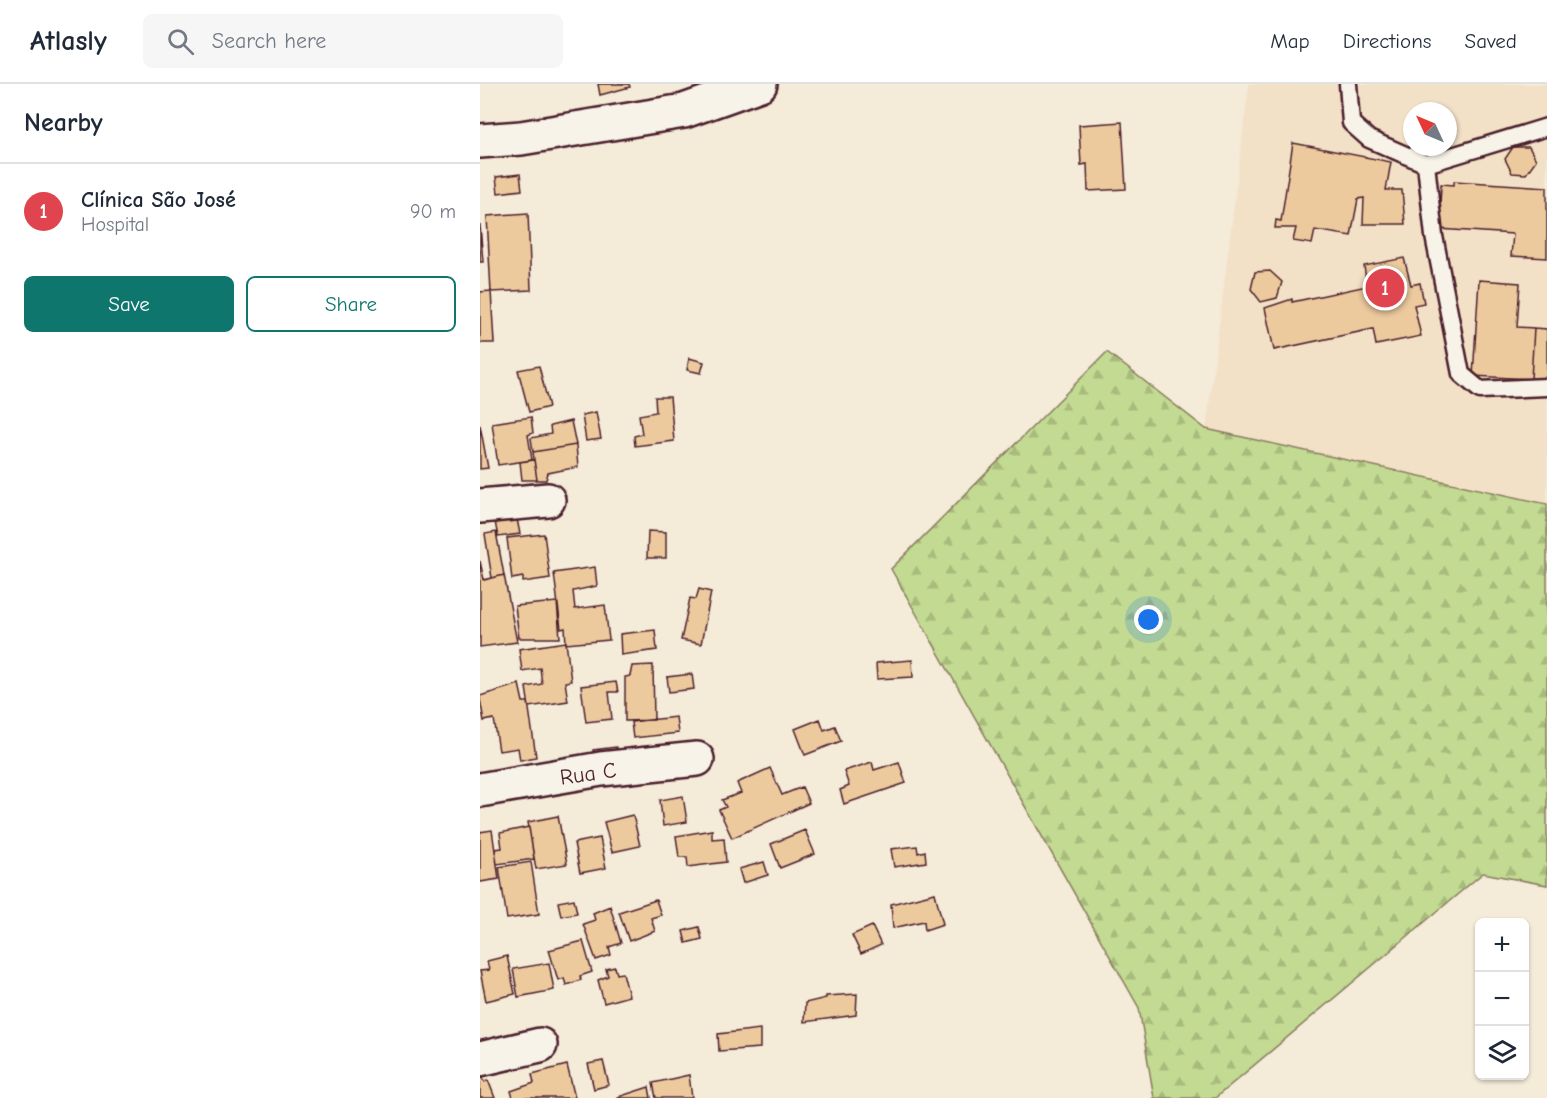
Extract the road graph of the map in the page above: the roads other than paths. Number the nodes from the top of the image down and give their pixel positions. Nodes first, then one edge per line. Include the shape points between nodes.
1 (760, 84) edge
2 (1348, 84) edge
3 (1547, 127) edge
4 (480, 141) edge
5 (1426, 164) junction
6 (1547, 387) edge
7 (548, 500) dead end
8 (480, 506) edge
9 (697, 759) dead end
10 (480, 790) edge
11 (540, 1045) dead end
12 (480, 1059) edge

1 - 4 street via 684,111
2 - 5 lane via 1351,123 1369,139
3 - 5 lane
5 - 6 lane via 1434,236 1461,374 1480,390
7 - 8 street
9 - 10 street, Rua C
11 - 12 street

